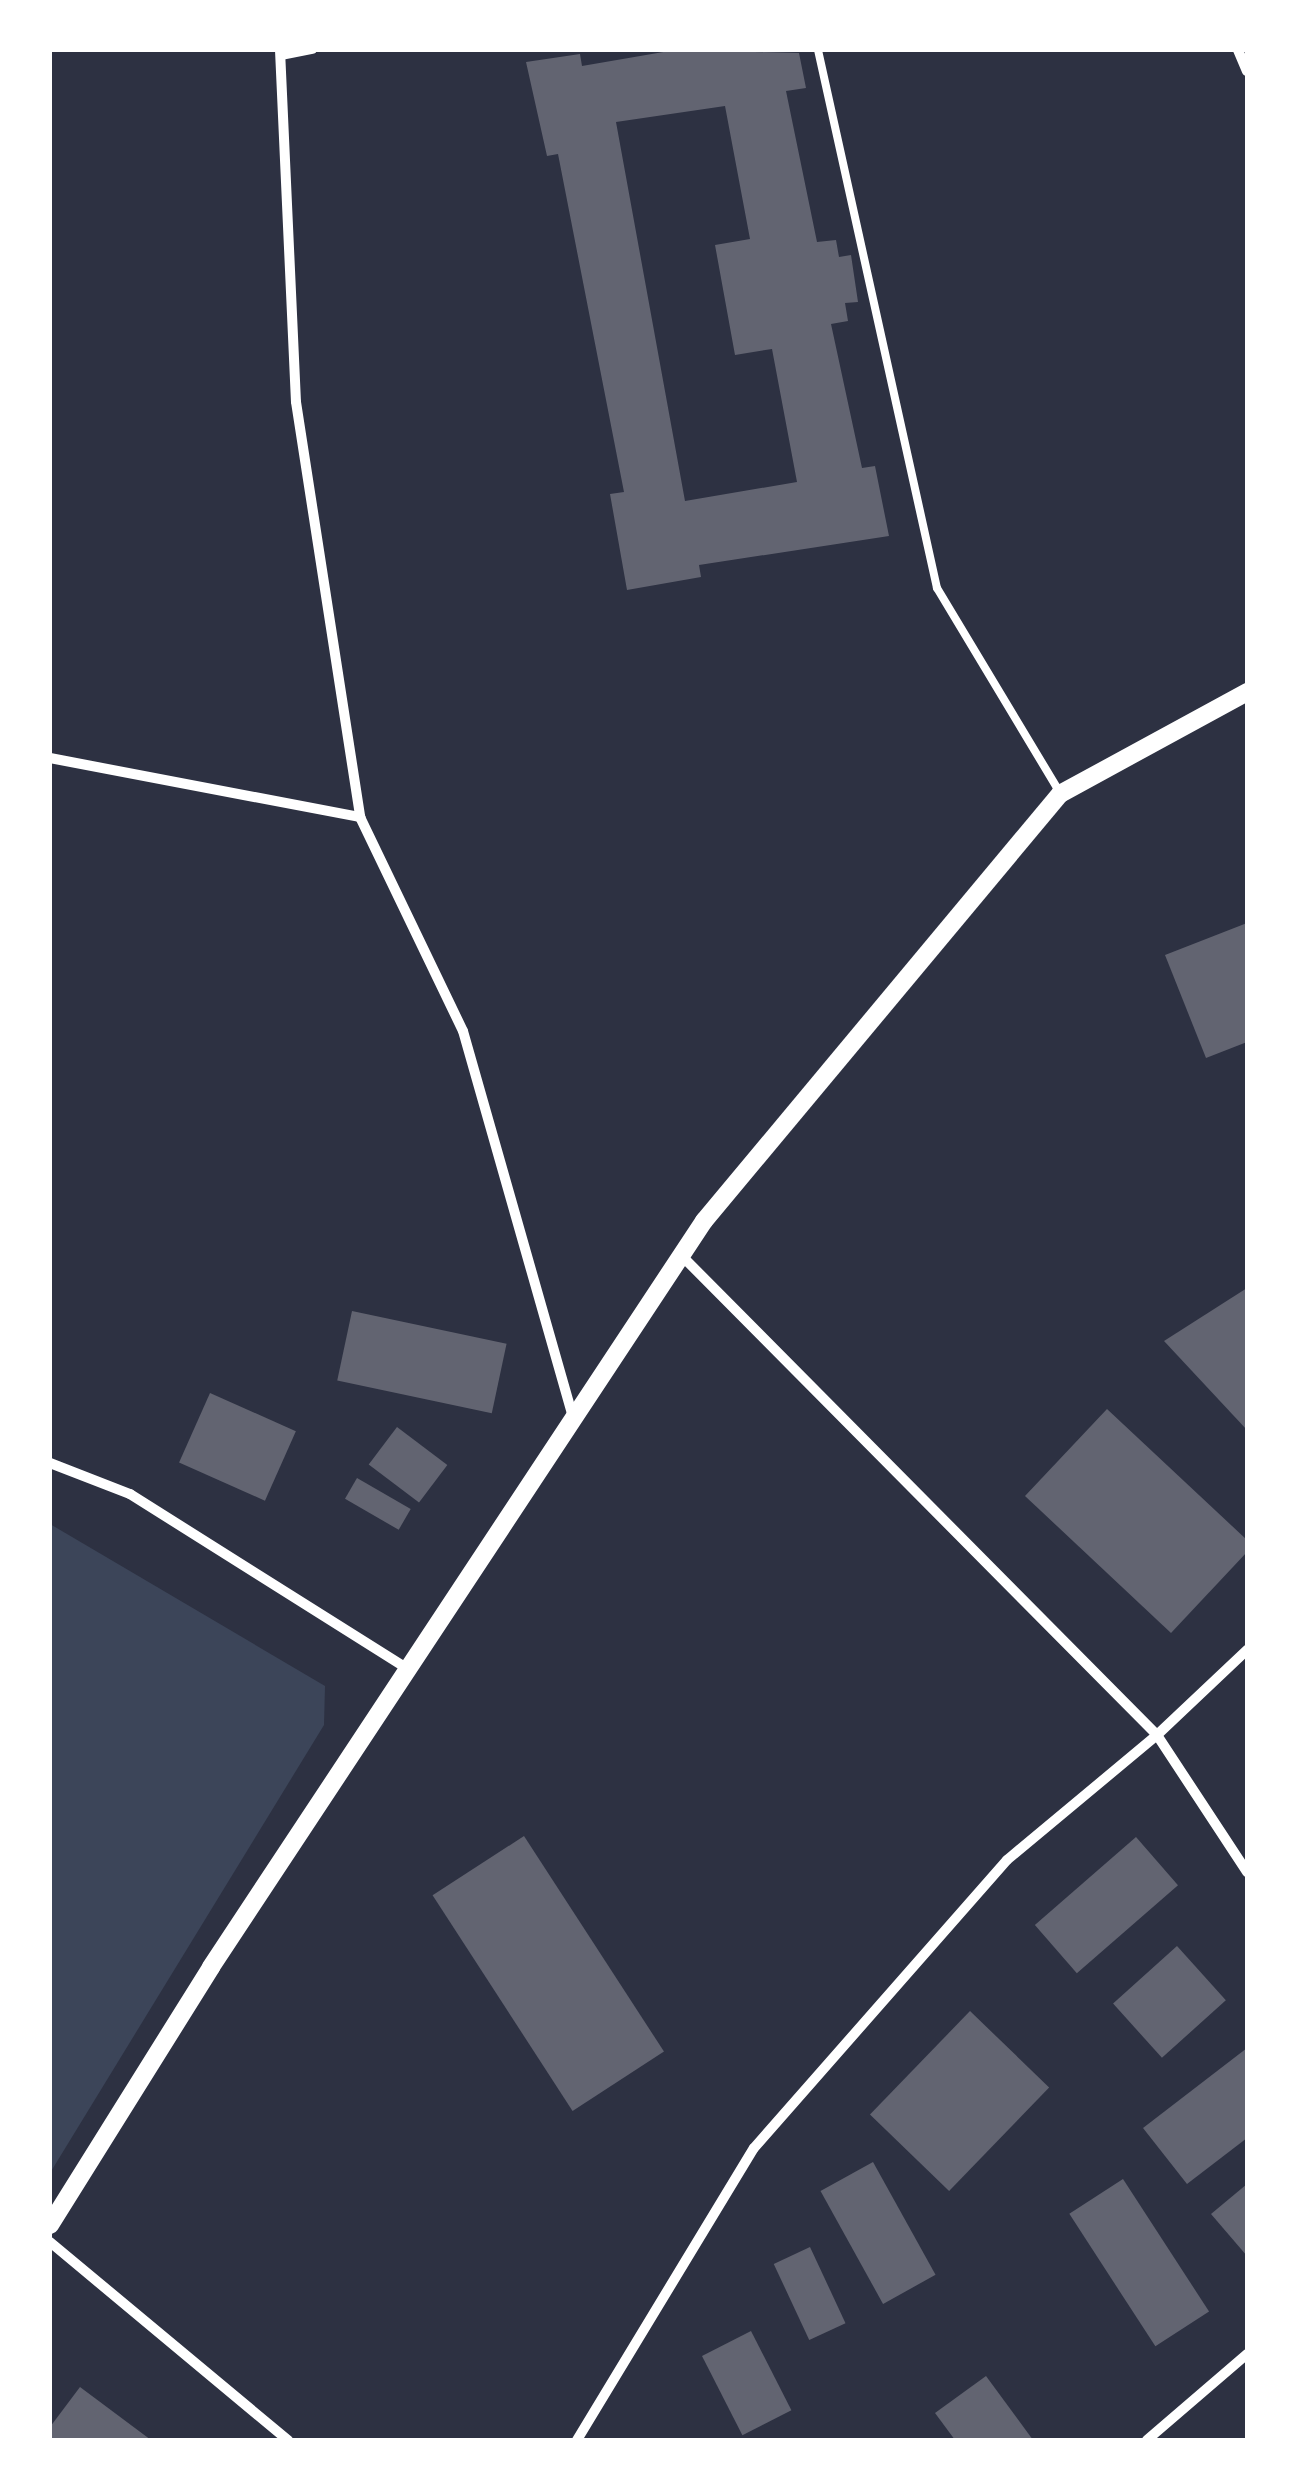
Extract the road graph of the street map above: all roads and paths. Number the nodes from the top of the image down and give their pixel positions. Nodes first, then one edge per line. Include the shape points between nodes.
1 (312, 50) edge
2 (818, 50) edge
3 (1238, 50) edge
4 (281, 53) edge
5 (1247, 70) edge
6 (1247, 692) edge
7 (50, 758) edge
8 (1060, 794) junction
9 (360, 817) junction
10 (681, 1255) junction
11 (573, 1418) junction
12 (50, 1463) edge
13 (1247, 1650) edge
14 (408, 1668) junction
15 (1157, 1735) junction
16 (1247, 1872) edge
17 (50, 2225) edge
18 (50, 2242) edge
19 (1247, 2354) edge
20 (288, 2440) edge
21 (577, 2440) edge
22 (1147, 2440) edge

1 - 4 lane
2 - 8 lane via 937,588
3 - 5 street
4 - 9 street via 296,402
6 - 8 street
7 - 9 street
8 - 10 street
9 - 11 street via 463,1032
10 - 11 street
10 - 15 street
11 - 14 street
12 - 14 street via 130,1494
13 - 15 street
14 - 17 street
15 - 16 street
15 - 21 street via 1008,1860 754,2148
18 - 20 street
19 - 22 street

